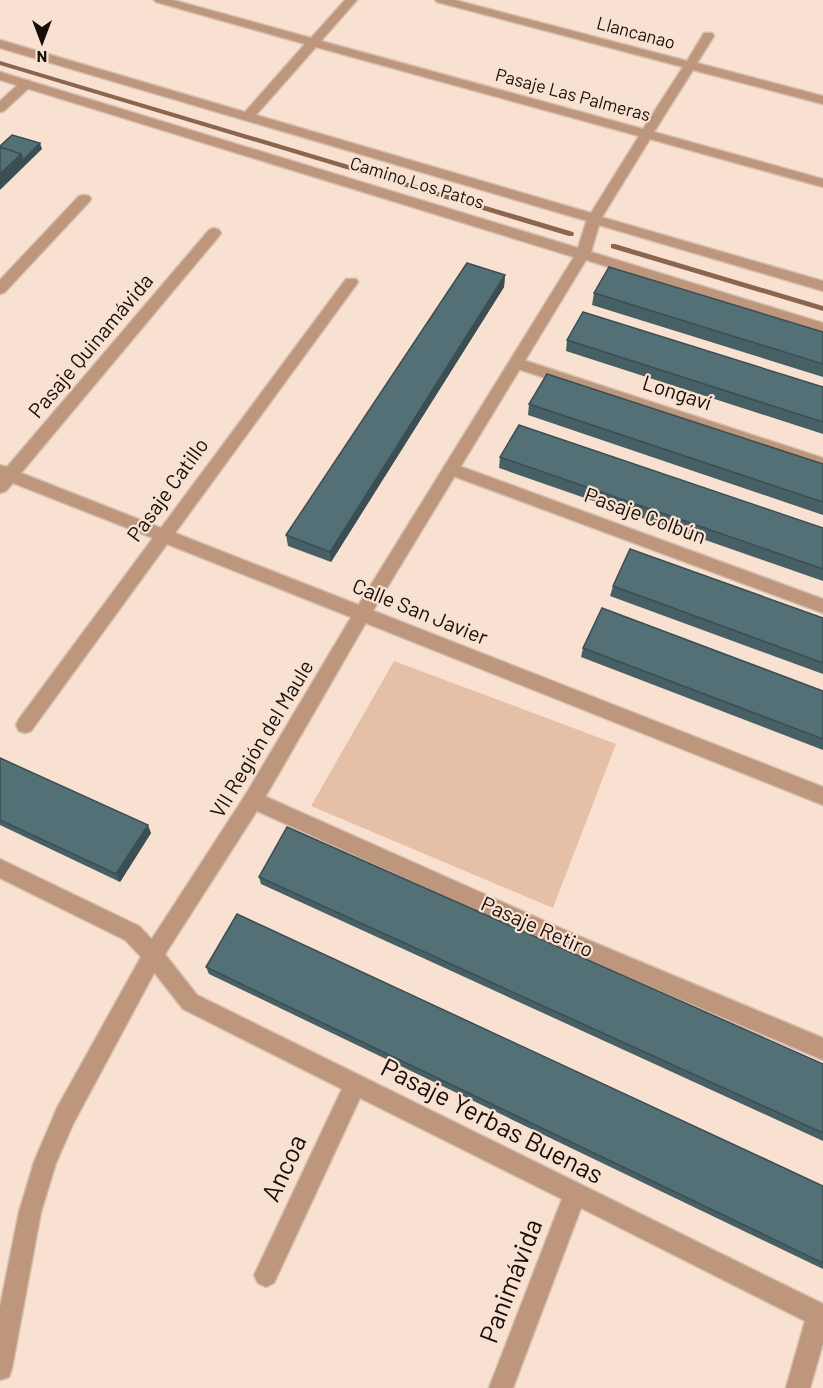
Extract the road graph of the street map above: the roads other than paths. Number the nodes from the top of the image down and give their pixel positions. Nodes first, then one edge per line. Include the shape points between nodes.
1 (160, 0) edge
2 (351, 0) edge
3 (441, 0) edge
4 (708, 36) dead end
5 (313, 42) junction
6 (0, 44) edge
7 (688, 65) junction
8 (0, 76) edge
9 (26, 84) junction
10 (823, 100) edge
11 (0, 108) edge
12 (248, 116) junction
13 (647, 134) junction
14 (823, 183) edge
15 (84, 199) dead end
16 (594, 219) junction
17 (214, 233) dead end
18 (583, 254) junction
19 (351, 282) dead end
20 (823, 286) edge
21 (0, 289) edge
22 (823, 328) edge
23 (517, 363) junction
24 (823, 464) edge
25 (451, 469) junction
26 (3, 477) edge
27 (162, 535) junction
28 (823, 606) edge
29 (362, 614) junction
30 (25, 725) dead end
31 (823, 796) edge
32 (253, 800) junction
33 (0, 868) edge
34 (153, 955) junction
35 (823, 1049) edge
36 (355, 1084) junction
37 (574, 1194) junction
38 (266, 1275) dead end
39 (821, 1316) edge
40 (0, 1368) edge
41 (501, 1388) edge
42 (798, 1388) edge

1 - 5 street, Pasaje Las Palmeras
2 - 5 street
3 - 7 street, Llancanao
4 - 7 street, VII Región del Maule
5 - 12 street
5 - 13 street, Pasaje Las Palmeras
6 - 12 street, Camino Los Patos
7 - 10 street, Llancanao
7 - 13 street, VII Región del Maule
8 - 9 street, Camino Los Patos
9 - 11 street
9 - 18 street, Camino Los Patos
12 - 16 street, Camino Los Patos
13 - 14 street, Pasaje Las Palmeras
13 - 16 street, VII Región del Maule
15 - 21 street
16 - 18 street, VII Región del Maule
16 - 20 street, Camino Los Patos
17 - 26 street, Pasaje Quinamávida
18 - 22 street, Camino Los Patos
18 - 23 street, VII Región del Maule
19 - 27 street, Pasaje Catillo
23 - 24 street, Longaví
23 - 25 street, VII Región del Maule
25 - 28 street, Pasaje Colbún
25 - 29 street, VII Región del Maule
26 - 27 street, Calle San Javier
27 - 29 street, Calle San Javier
27 - 30 street, Pasaje Catillo
29 - 31 street, Calle San Javier
29 - 32 street, VII Región del Maule
32 - 34 street, VII Región del Maule
32 - 35 street, Pasaje Retiro via 569,942
33 - 34 street, Pasaje Yerbas Buenas via 132,933
34 - 36 street, Pasaje Yerbas Buenas via 190,1002
34 - 40 street, VII Región del Maule via 65,1116 45,1162 30,1212
36 - 37 street, Pasaje Yerbas Buenas
36 - 38 street, Ancoa
37 - 39 street, Pasaje Yerbas Buenas
37 - 41 street, Panimávida
39 - 42 street

